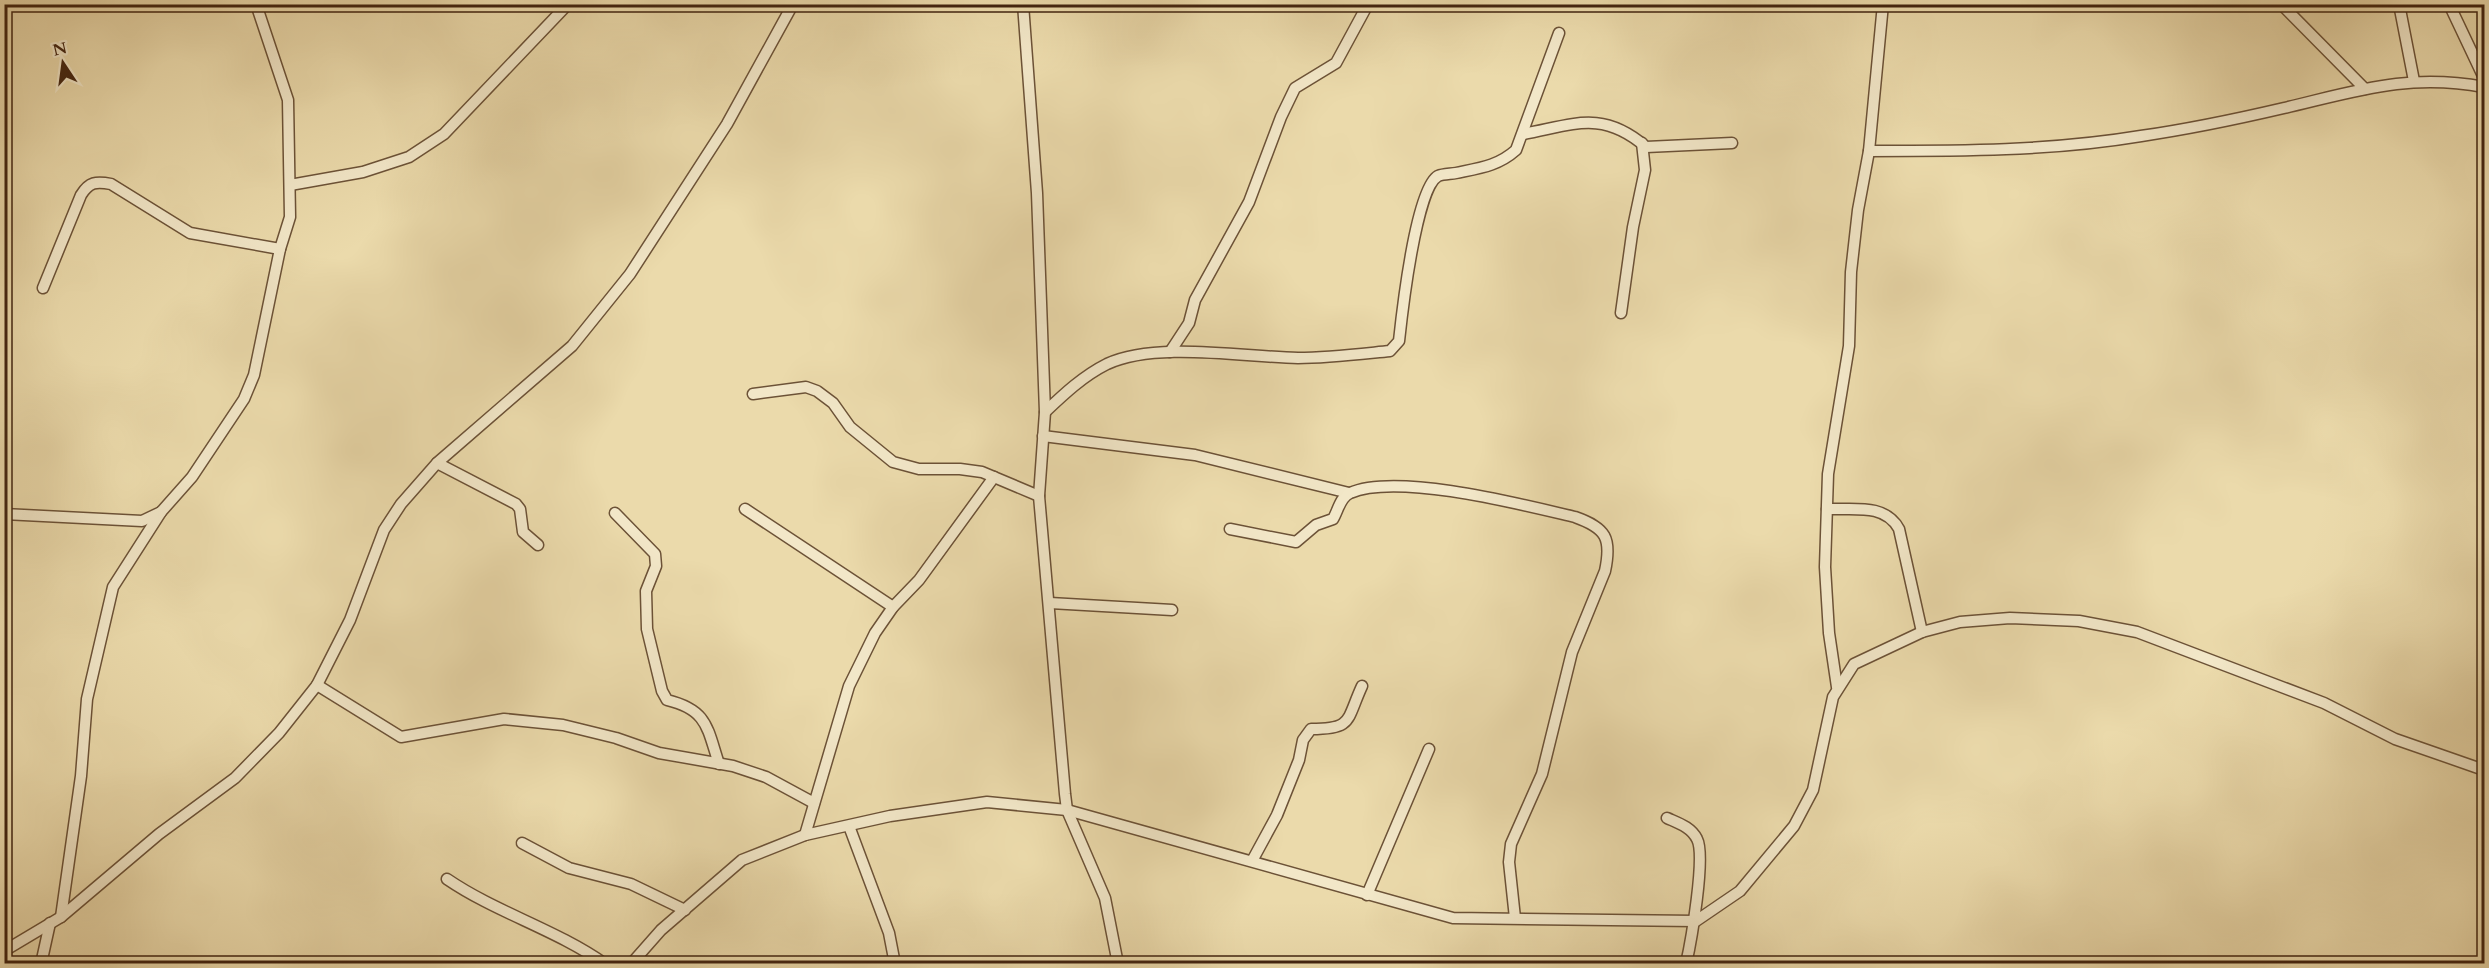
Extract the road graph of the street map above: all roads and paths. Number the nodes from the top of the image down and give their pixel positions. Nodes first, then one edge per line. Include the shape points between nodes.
1 (256, 4) edge
2 (568, 4) edge
3 (793, 4) edge
4 (1023, 4) edge
5 (1368, 4) edge
6 (1884, 4) edge
7 (2281, 4) edge
8 (2399, 4) edge
9 (2449, 4) edge
10 (1559, 33) dead end
11 (2408, 62) junction
12 (2484, 78) edge
13 (2414, 81) junction
14 (2396, 83) junction
15 (2484, 87) edge
16 (2365, 89) junction
17 (1523, 134) junction
18 (1642, 143) junction
19 (1732, 143) dead end
20 (1869, 151) junction
21 (290, 185) junction
22 (280, 249) junction
23 (43, 288) dead end
24 (1621, 313) dead end
25 (1170, 352) junction
26 (753, 394) dead end
27 (1045, 412) junction
28 (1043, 436) junction
29 (437, 463) junction
30 (994, 477) junction
31 (1349, 493) junction
32 (1039, 496) junction
33 (745, 509) dead end
34 (1827, 509) junction
35 (161, 512) junction
36 (615, 513) dead end
37 (4, 514) edge
38 (1230, 529) dead end
39 (538, 545) dead end
40 (1050, 603) junction
41 (893, 607) junction
42 (1172, 609) dead end
43 (1922, 632) junction
44 (317, 685) junction
45 (1362, 686) dead end
46 (1837, 687) junction
47 (1430, 749) dead end
48 (719, 764) junction
49 (2484, 770) edge
50 (814, 803) junction
51 (1067, 810) junction
52 (1667, 818) dead end
53 (849, 826) junction
54 (805, 835) junction
55 (522, 843) dead end
56 (1252, 861) junction
57 (447, 879) dead end
58 (1367, 895) junction
59 (684, 910) junction
60 (61, 917) junction
61 (1515, 918) junction
62 (1696, 921) junction
63 (50, 923) junction
64 (4, 951) edge
65 (41, 963) edge
66 (605, 963) edge
67 (631, 963) edge
68 (896, 963) edge
69 (1118, 963) edge
70 (1686, 963) edge

1 - 21 street via 288,100
2 - 21 street via 444,134 409,157 363,172
3 - 29 street via 727,124 630,274 572,346
4 - 27 street via 1037,193
5 - 25 street via 1336,63 1295,88 1249,202 1196,300 1189,323
6 - 20 street
7 - 16 street
8 - 11 street
9 - 12 street
10 - 17 street
11 - 13 street
11 - 14 street
13 - 14 street
13 - 15 street via 2450,80
14 - 16 street
16 - 20 street via 2255,115 2044,149
17 - 18 street via 1585,121 1632,134
17 - 25 street via 1516,150 1502,162 1439,176 1429,184 1406,282 1399,341 1390,351 1300,358
18 - 19 street via 1646,147
18 - 24 street via 1645,170
20 - 34 street via 1858,210 1849,346 1833,433
21 - 22 street via 290,217
22 - 23 street via 190,233 111,184 98,181 87,184 81,195
22 - 35 street via 254,375 244,399 192,477
25 - 27 street via 1107,364 1078,382
26 - 30 street via 807,387 833,403 850,427 893,462 919,469 960,469
27 - 28 street
28 - 31 street via 1195,455
28 - 32 street
29 - 39 street via 516,504 523,532
29 - 44 street via 384,530 350,620
30 - 32 street
30 - 41 street via 919,580
31 - 38 street via 1333,519 1316,525 1296,542
31 - 61 street via 1389,486 1458,493 1575,517 1596,524 1606,536 1605,571 1572,652 1542,774 1512,844 1509,862
32 - 40 street
33 - 41 street
34 - 43 street via 1881,511 1893,518 1899,529
34 - 46 street via 1827,589
35 - 37 street via 142,520
35 - 60 street via 113,587 98,644 87,699 81,776
36 - 48 street via 655,554 656,566 646,591 647,629 662,691 667,700 684,704 704,718
40 - 42 street
40 - 51 street
41 - 50 street via 875,633 849,686
43 - 46 street via 1854,664
43 - 49 street via 1960,622 2010,618 2079,621 2137,632 2324,704 2395,739
44 - 48 street via 401,737 504,719 563,725 660,753
44 - 60 street via 279,733 235,778 159,834
45 - 56 street via 1347,722 1338,729 1311,729 1303,740 1288,792
46 - 62 street via 1813,790 1794,826 1740,891
47 - 58 street
48 - 50 street via 766,777
50 - 54 street
51 - 53 street via 987,802
51 - 56 street
51 - 69 street via 1105,898
52 - 62 street via 1691,830 1699,841
53 - 54 street
53 - 68 street via 889,933
54 - 59 street via 742,860
55 - 59 street via 569,868 631,884
56 - 58 street
57 - 66 street via 474,897 540,926
58 - 61 street via 1454,918
59 - 67 street
60 - 63 street
61 - 62 street
62 - 70 street
63 - 64 street
63 - 65 street

